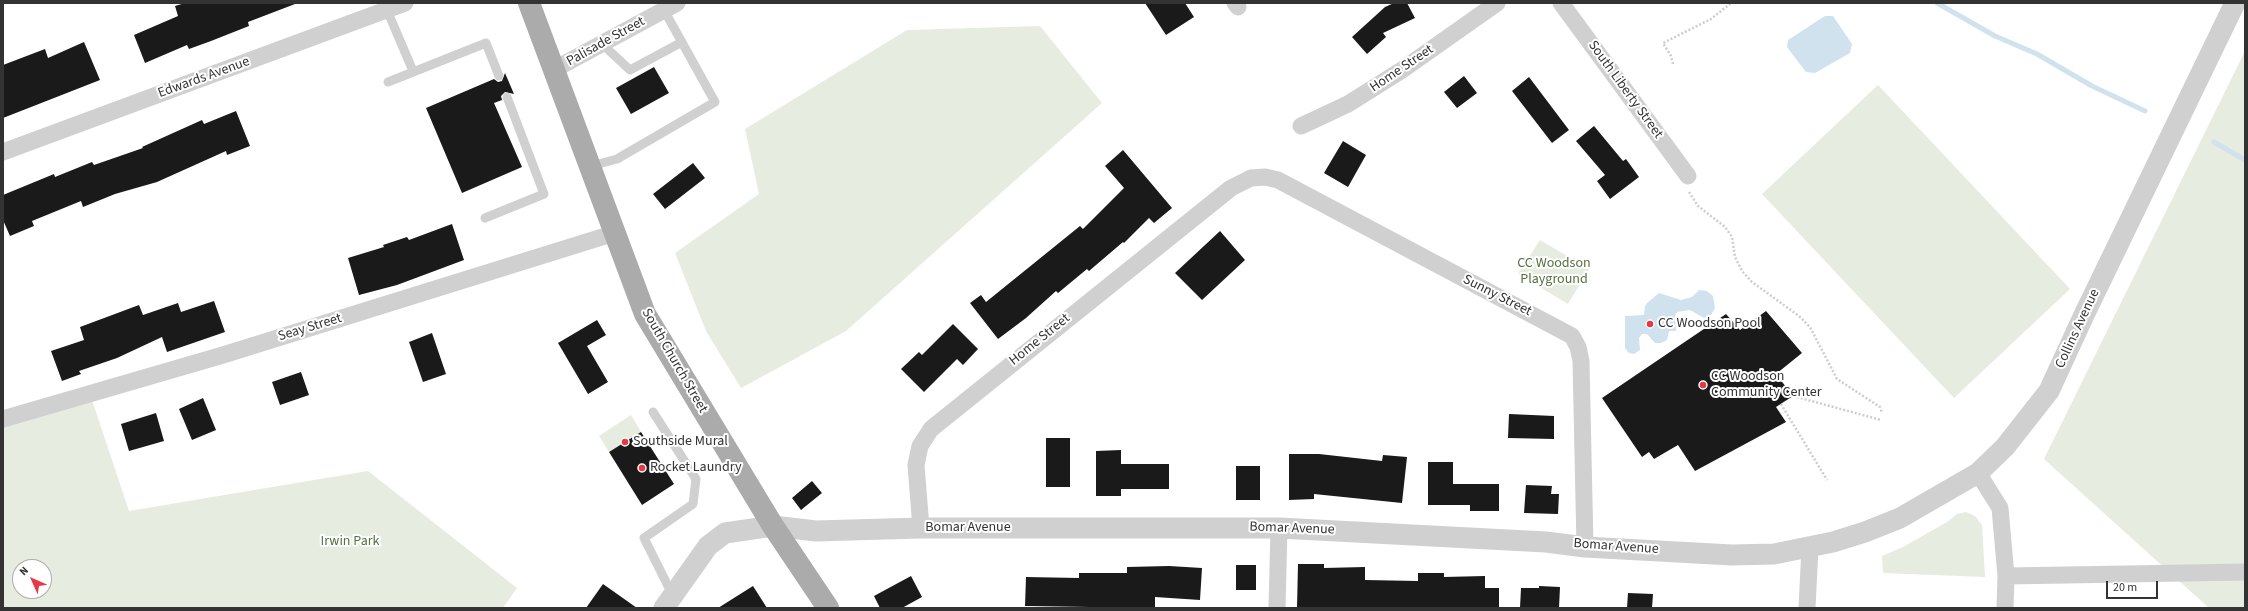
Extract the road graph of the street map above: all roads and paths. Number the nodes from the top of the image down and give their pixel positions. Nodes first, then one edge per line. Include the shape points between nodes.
1 (405, 3) edge
2 (530, 3) edge
3 (1497, 3) edge
4 (1561, 3) edge
5 (1731, 3) edge
6 (2235, 3) edge
7 (671, 7) edge
8 (387, 10) junction
9 (682, 42) junction
10 (602, 44) junction
11 (1673, 64) dead end
12 (555, 69) junction
13 (413, 72) junction
14 (499, 76) dead end
15 (388, 82) dead end
16 (506, 98) dead end
17 (1301, 126) dead end
18 (3, 152) edge
19 (591, 166) junction
20 (1688, 176) joint
21 (1231, 188) joint
22 (485, 218) dead end
23 (615, 232) junction
24 (1793, 396) dead end
25 (1781, 404) dead end
26 (653, 412) dead end
27 (1882, 413) dead end
28 (3, 419) edge
29 (1881, 420) dead end
30 (1978, 473) junction
31 (1827, 480) dead end
32 (774, 526) junction
33 (921, 528) junction
34 (1279, 528) junction
35 (1585, 547) junction
36 (1810, 547) junction
37 (2245, 572) edge
38 (2006, 576) junction
39 (669, 601) edge
40 (828, 608) edge
41 (1277, 608) edge
42 (1807, 608) edge
43 (2005, 608) edge

1 - 8 street, Edwards Avenue
2 - 12 main road, South Church Street
3 - 17 street, Home Street via 1396,74 1348,104
4 - 20 street, South Liberty Street
5 - 11 path via 1711,19 1663,43
6 - 30 street, Collins Avenue via 2049,391 2005,447
7 - 9 lane
7 - 10 street, Palisade Street
8 - 13 lane
8 - 18 street, Edwards Avenue
9 - 10 lane via 630,70
9 - 19 lane via 715,102 617,159
10 - 12 street, Palisade Street
12 - 19 main road, South Church Street
13 - 14 lane via 486,43
13 - 15 lane
16 - 22 lane via 544,194
19 - 23 main road, South Church Street
20 - 27 path via 1683,184 1698,206 1732,237 1735,257 1742,271 1752,282 1810,327 1837,379 1880,407
21 - 33 street, Home Street via 931,429 920,446 916,465
21 - 35 street, Sunny Street via 1251,178 1266,177 1278,180 1572,336 1581,361
23 - 28 street, Seay Street via 223,355
23 - 32 main road, South Church Street via 645,314
24 - 29 path
25 - 31 path
26 - 39 lane via 696,479 693,504 644,538 668,586
30 - 36 street, Collins Avenue via 1900,518 1833,542
30 - 38 street via 2000,508
32 - 33 street, Bomar Avenue via 816,531
32 - 39 street, Bomar Avenue via 725,533 708,546
32 - 40 main road, South Church Street
33 - 34 street, Bomar Avenue
34 - 35 street, Bomar Avenue via 1546,542
34 - 41 street
35 - 36 street, Bomar Avenue via 1732,555 1774,554
36 - 42 street
37 - 38 street
38 - 43 street

